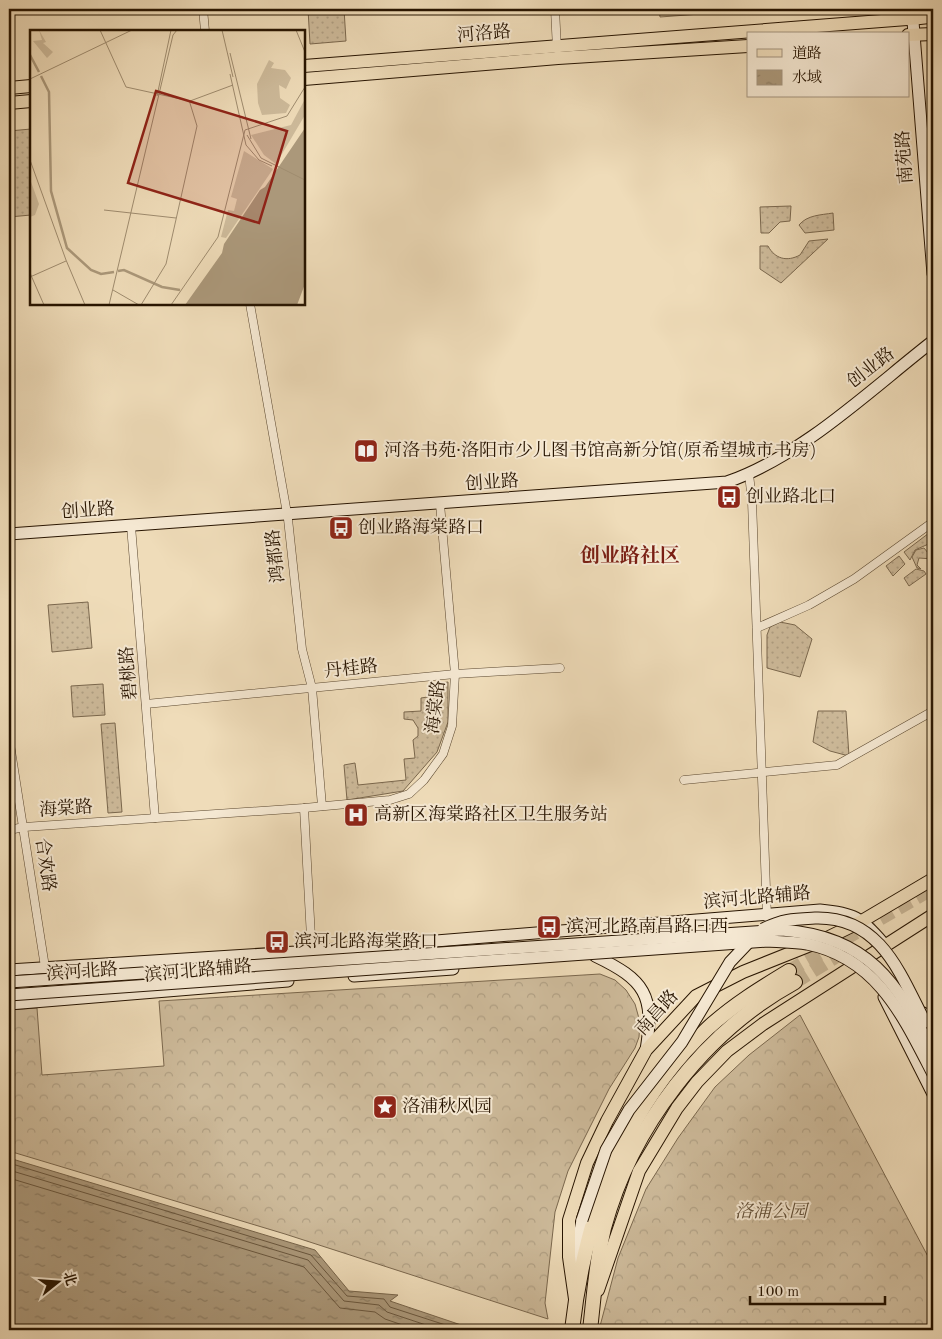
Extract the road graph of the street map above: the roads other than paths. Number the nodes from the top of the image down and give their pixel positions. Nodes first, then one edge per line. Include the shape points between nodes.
1 (203, 9) edge
2 (555, 9) edge
3 (923, 15) edge
4 (205, 30) edge
5 (755, 32) edge
6 (747, 33) edge
7 (919, 34) edge
8 (747, 46) edge
9 (557, 52) junction
10 (305, 66) edge
11 (305, 79) edge
12 (30, 86) edge
13 (9, 88) edge
14 (30, 102) edge
15 (9, 103) edge
16 (933, 201) edge
17 (933, 274) edge
18 (250, 305) edge
19 (933, 341) edge
20 (933, 348) edge
21 (750, 477) junction
22 (440, 507) junction
23 (287, 517) junction
24 (933, 522) edge
25 (132, 528) junction
26 (9, 534) edge
27 (9, 538) edge
28 (757, 628) junction
29 (560, 668) dead end
30 (455, 674) junction
31 (312, 688) junction
32 (146, 704) junction
33 (933, 711) edge
34 (9, 738) edge
35 (762, 772) junction
36 (684, 780) dead end
37 (322, 806) junction
38 (304, 808) junction
39 (155, 818) junction
40 (24, 827) junction
41 (9, 830) edge
42 (933, 879) edge
43 (766, 915) junction
44 (933, 915) edge
45 (862, 921) junction
46 (767, 934) junction
47 (823, 940) junction
48 (885, 945) junction
49 (312, 951) junction
50 (595, 956) junction
51 (860, 961) junction
52 (44, 967) junction
53 (9, 970) edge
54 (313, 978) junction
55 (9, 982) edge
56 (9, 995) edge
57 (9, 1004) edge
58 (933, 1034) edge
59 (933, 1039) edge
60 (646, 1050) junction
61 (933, 1052) edge
62 (933, 1074) edge
63 (933, 1094) edge
64 (575, 1301) junction
65 (593, 1304) junction
66 (572, 1330) edge
67 (590, 1330) edge

1 - 4 street
2 - 9 street
3 - 5 main road, 河洛路
3 - 7 main road, 南苑路
6 - 9 main road, 河洛路
7 - 16 main road, 南苑路
7 - 17 main road, 南苑路
8 - 9 main road, 河洛路
9 - 10 main road, 河洛路
9 - 11 main road, 河洛路
12 - 13 main road
14 - 15 main road
18 - 23 street, 鸿都路
19 - 21 main road, 创业路 via 796,448
20 - 21 main road, 创业路 via 799,452
21 - 22 main road, 创业路 via 727,487
21 - 28 street
22 - 23 main road, 创业路
22 - 30 street, 海棠路
23 - 25 main road, 创业路
23 - 31 street, 鸿都路 via 302,649
24 - 28 street via 854,579 809,605
25 - 26 main road, 创业路
25 - 27 main road, 创业路
25 - 32 street, 碧桃路
28 - 35 street
29 - 30 street, 丹桂路
30 - 31 street, 丹桂路
30 - 37 street, 海棠路 via 452,726 443,754 424,780 409,794 390,800
31 - 32 street, 丹桂路
31 - 37 street, 鸿都路
32 - 39 street, 碧桃路
33 - 35 street via 837,765
34 - 40 street, 合欢路
35 - 36 street
35 - 43 street
37 - 38 street, 海棠路
38 - 39 street, 海棠路
38 - 49 street
39 - 40 street, 海棠路
40 - 41 street, 海棠路
40 - 52 street, 合欢路
42 - 45 main road, 南昌路
43 - 45 main road, 滨河北路辅路 via 820,910 845,912
43 - 46 street
43 - 49 main road, 滨河北路辅路
44 - 48 main road
45 - 47 main road, 南昌路
45 - 48 main road, 滨河北路辅路
46 - 47 main road, 滨河北路辅路
46 - 50 main road, 滨河北路辅路
47 - 51 main road, 滨河北路辅路
47 - 60 main road, 南昌路 via 743,972 696,996
48 - 51 main road
48 - 58 main road, 滨河北路辅路
49 - 52 main road, 滨河北路辅路
49 - 54 street
50 - 54 main road, 滨河北路辅路
50 - 60 main road via 634,979 646,999 650,1015
51 - 63 main road, 滨河北路辅路 via 886,1002
51 - 65 main road via 763,1024 727,1051 697,1082 677,1108 640,1171
52 - 53 main road, 滨河北路辅路
54 - 57 main road, 滨河北路辅路
55 - 61 main road, 滨河北路, bridge via 782,930 834,939 860,953 896,987
56 - 62 main road, 滨河北路, bridge via 768,941 807,944 841,956 875,979 890,996
59 - 64 main road, bridge via 892,958 878,940 864,931 849,922 827,918 782,919 759,931 730,962 682,1042 630,1110 606,1150 582,1220 577,1248
60 - 64 main road, 南昌路 via 587,1163 569,1220 568,1257
64 - 65 highway via 589,1235 608,1179 626,1134 644,1103 708,1028 745,998 792,976 725,1031 660,1108 629,1162 605,1226
64 - 66 highway
65 - 67 highway

